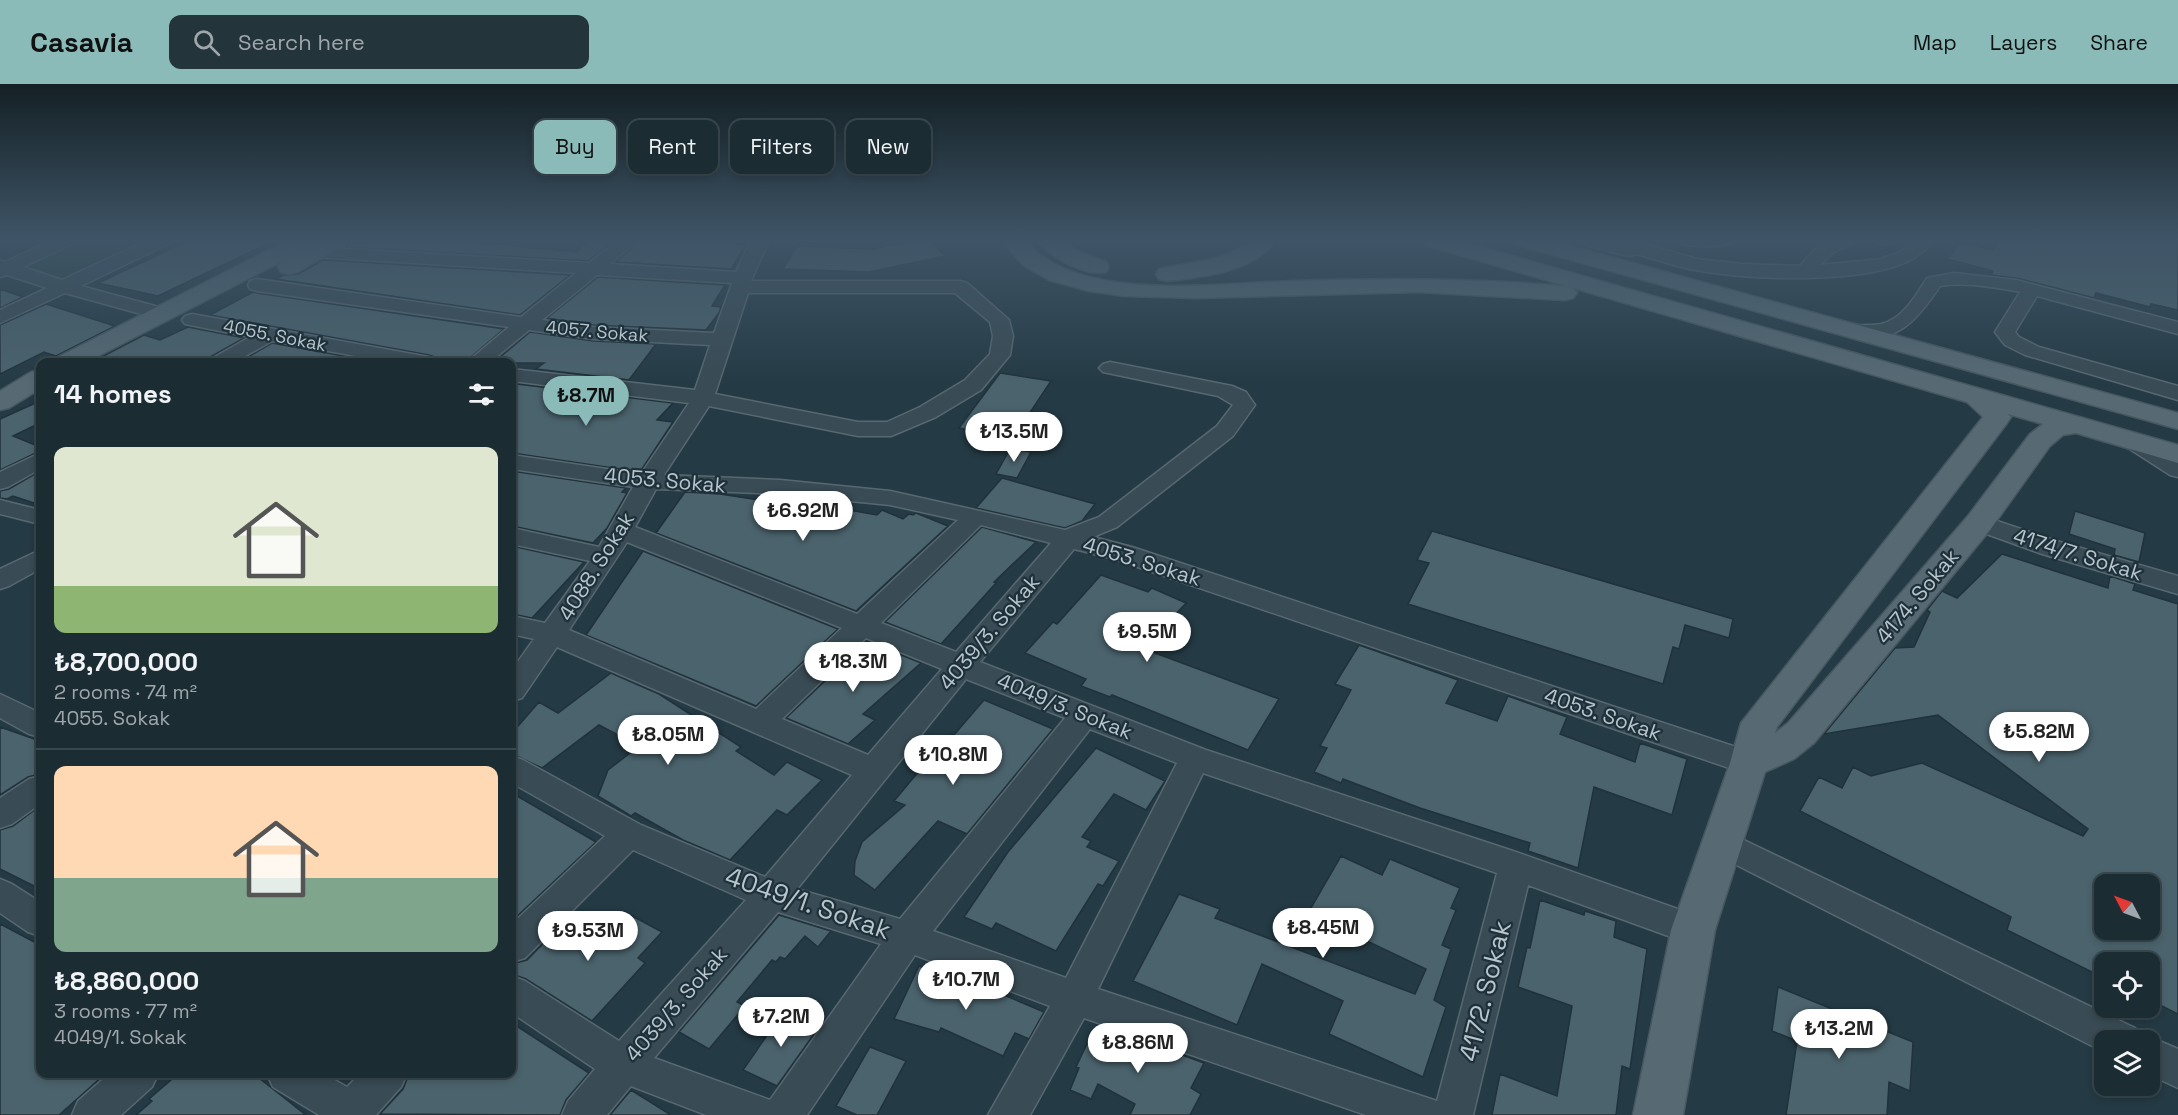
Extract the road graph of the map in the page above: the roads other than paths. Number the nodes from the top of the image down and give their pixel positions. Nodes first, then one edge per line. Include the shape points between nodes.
1 (62, 288) edge
2 (68, 288) edge
3 (219, 288) edge
4 (251, 288) edge
5 (279, 288) edge
6 (569, 288) edge
7 (740, 288) edge
8 (961, 288) edge
9 (1120, 288) edge
10 (1286, 288) edge
11 (1497, 288) edge
12 (1601, 288) edge
13 (1622, 288) edge
14 (1658, 288) edge
15 (1700, 288) edge
16 (1929, 288) edge
17 (2022, 288) edge
18 (2031, 290) junction
19 (1674, 309) junction
20 (163, 314) junction
21 (0, 317) edge
22 (192, 320) junction
23 (525, 323) junction
24 (2178, 328) edge
25 (1855, 331) junction
26 (269, 334) junction
27 (724, 340) junction
28 (75, 358) edge
29 (114, 358) edge
30 (227, 358) edge
31 (401, 358) edge
32 (482, 358) edge
33 (1110, 368) dead end
34 (516, 375) edge
35 (36, 380) edge
36 (36, 389) edge
37 (2178, 393) edge
38 (1976, 396) junction
39 (703, 398) junction
40 (0, 402) edge
41 (2178, 421) edge
42 (2077, 425) junction
43 (2178, 435) edge
44 (2133, 441) junction
45 (2178, 447) edge
46 (2178, 454) edge
47 (36, 462) edge
48 (516, 463) edge
49 (2178, 470) edge
50 (0, 482) edge
51 (648, 482) junction
52 (0, 507) edge
53 (36, 514) edge
54 (976, 516) junction
55 (1979, 523) junction
56 (620, 530) junction
57 (516, 537) edge
58 (1069, 538) junction
59 (606, 557) junction
60 (36, 560) edge
61 (0, 580) edge
62 (2178, 585) edge
63 (516, 626) edge
64 (861, 626) junction
65 (552, 634) junction
66 (961, 663) junction
67 (516, 685) edge
68 (0, 705) edge
69 (1085, 714) junction
70 (762, 721) junction
71 (36, 724) edge
72 (1195, 758) junction
73 (1749, 763) junction
74 (516, 770) edge
75 (872, 770) junction
76 (36, 791) edge
77 (0, 814) edge
78 (629, 834) junction
79 (1723, 843) junction
80 (1516, 866) junction
81 (0, 894) edge
82 (770, 895) junction
83 (36, 918) edge
84 (1693, 930) junction
85 (907, 937) junction
86 (516, 943) edge
87 (516, 996) edge
88 (1075, 998) junction
89 (2099, 1030) edge
90 (2160, 1060) edge
91 (623, 1065) junction
92 (2178, 1069) edge
93 (134, 1078) edge
94 (293, 1078) edge
95 (383, 1078) edge
96 (351, 1114) edge
97 (92, 1115) edge
98 (582, 1115) edge
99 (758, 1115) edge
100 (783, 1115) edge
101 (1008, 1115) edge
102 (1423, 1115) edge
103 (1454, 1115) edge
104 (1658, 1115) edge

1 - 21 street
2 - 20 street
3 - 20 main road
4 - 22 main road
5 - 23 street, 4057. Sokak
6 - 23 street
7 - 27 street, 4088. Sokak
8 - 39 street via 999,320 1003,336 1000,355 973,385 891,429 858,429
9 - 10 main road
11 - 19 main road
12 - 19 main road
13 - 45 main road
14 - 43 main road
15 - 25 main road
16 - 25 street via 1898,326
17 - 18 street
18 - 24 street
18 - 37 street via 2005,332 2012,341 2032,351
19 - 38 main road
20 - 28 main road
22 - 26 street, 4055. Sokak
22 - 29 main road
23 - 27 street, 4057. Sokak via 593,333
23 - 32 street
25 - 41 main road
26 - 30 street
26 - 31 street, 4055. Sokak
27 - 39 street, 4088. Sokak
33 - 58 street, 4039/3. Sokak via 1224,391 1244,405 1225,430 1108,522
34 - 39 street
35 - 40 main road
36 - 40 main road
38 - 42 main road
38 - 73 main road via 1997,417 1767,710 1759,723
39 - 51 street, 4088. Sokak
42 - 44 main road
42 - 55 main road, 4174. Sokak via 2055,428 2040,440
44 - 46 main road
44 - 49 street
47 - 50 street
48 - 51 street, 4053. Sokak
51 - 54 street, 4053. Sokak via 879,497
51 - 56 street, 4088. Sokak
52 - 53 street
54 - 58 street, 4053. Sokak
54 - 64 street
55 - 62 street, 4174/7. Sokak
55 - 73 main road, 4174. Sokak via 1801,733 1781,749
56 - 59 street, 4088. Sokak
56 - 64 street, 4049/3. Sokak
57 - 59 street
58 - 66 street, 4039/3. Sokak
58 - 73 street, 4053. Sokak
59 - 65 street, 4088. Sokak
60 - 61 street
63 - 65 street
64 - 66 street, 4049/3. Sokak
64 - 70 street
65 - 67 street, 4088. Sokak
65 - 70 street
66 - 69 street, 4049/3. Sokak
66 - 75 street, 4039/3. Sokak
68 - 71 street
69 - 72 street, 4049/3. Sokak
69 - 85 street
70 - 75 street
72 - 80 street, 4049/3. Sokak
72 - 88 street
73 - 79 main road
74 - 78 street, 4049/1. Sokak
75 - 82 street, 4039/3. Sokak
76 - 77 street
78 - 82 street, 4049/1. Sokak
78 - 86 street
79 - 84 main road
79 - 89 street
80 - 84 street, 4049/3. Sokak
80 - 103 street, 4172. Sokak
81 - 83 street
82 - 85 street, 4049/1. Sokak
82 - 91 street, 4039/3. Sokak
84 - 104 main road
85 - 88 street, 4049/1. Sokak
85 - 100 street
87 - 91 street
88 - 101 street
88 - 102 street, 4049/1. Sokak
90 - 92 street
91 - 98 street, 4039/3. Sokak
91 - 99 street
93 - 97 street
94 - 96 street
95 - 96 street

